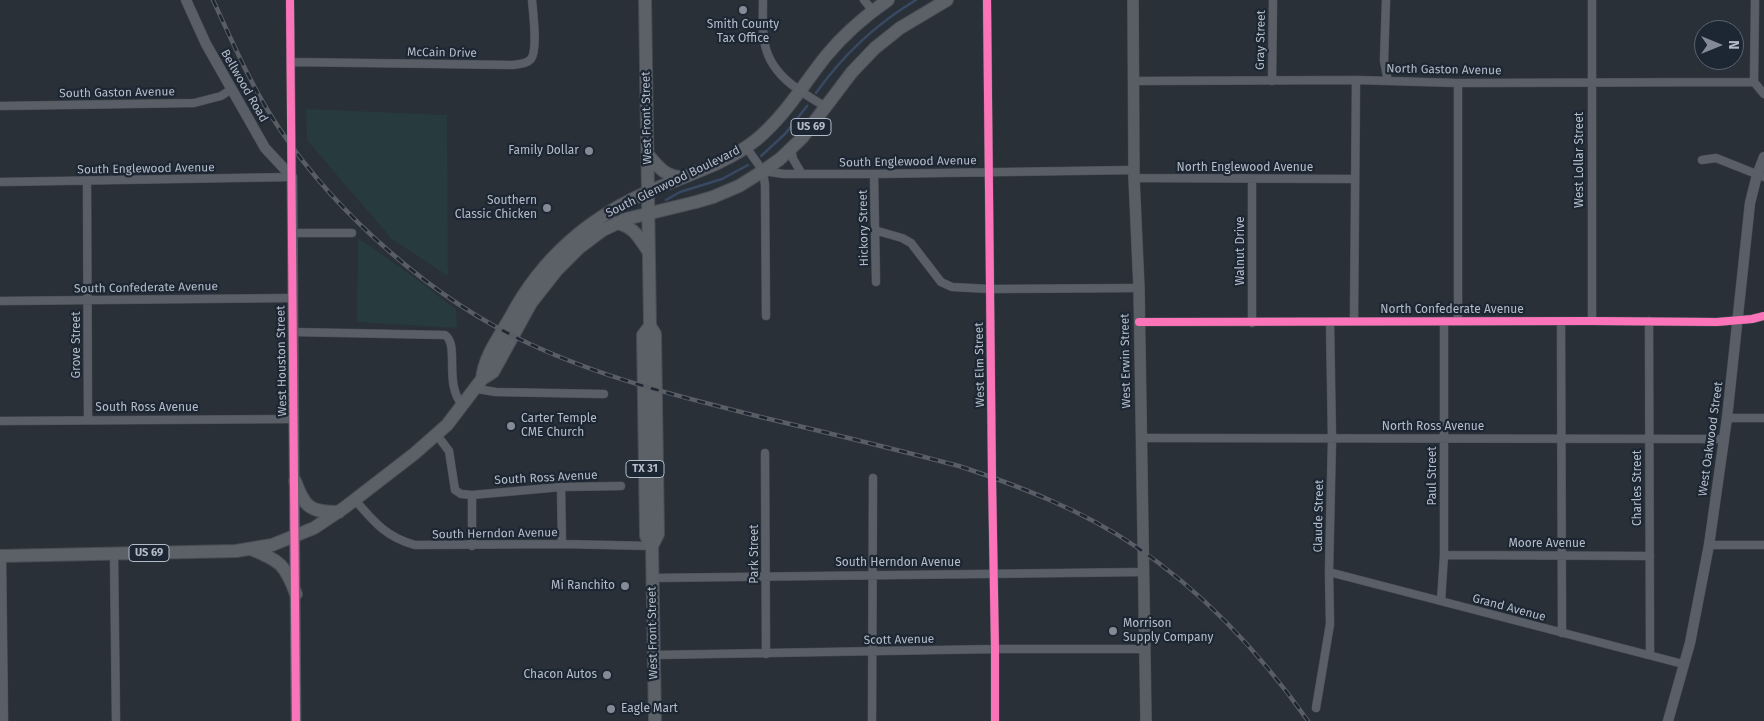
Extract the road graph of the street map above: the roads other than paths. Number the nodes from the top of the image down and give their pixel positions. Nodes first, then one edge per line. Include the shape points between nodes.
1 (186, 0) edge
2 (290, 0) edge
3 (532, 0) edge
4 (645, 0) edge
5 (763, 0) edge
6 (864, 0) edge
7 (888, 0) edge
8 (946, 0) edge
9 (986, 0) edge
10 (1133, 0) edge
11 (1273, 0) edge
12 (1386, 0) edge
13 (1592, 0) edge
14 (1756, 0) edge
15 (873, 11) junction
16 (291, 62) junction
17 (1134, 80) junction
18 (1356, 80) junction
19 (1272, 81) junction
20 (1388, 81) junction
21 (1592, 82) junction
22 (1754, 82) junction
23 (1458, 83) junction
24 (232, 89) junction
25 (800, 91) junction
26 (1764, 94) edge
27 (0, 106) edge
28 (826, 107) junction
29 (746, 147) junction
30 (791, 149) junction
31 (648, 155) junction
32 (1764, 157) edge
33 (1702, 160) dead end
34 (763, 171) junction
35 (988, 172) junction
36 (802, 174) junction
37 (874, 174) junction
38 (1134, 174) junction
39 (1760, 176) edge
40 (292, 177) junction
41 (684, 177) junction
42 (1252, 179) junction
43 (1355, 179) junction
44 (87, 181) junction
45 (0, 182) edge
46 (648, 191) junction
47 (649, 212) junction
48 (616, 223) junction
49 (874, 230) junction
50 (352, 233) dead end
51 (293, 234) junction
52 (648, 252) junction
53 (876, 282) dead end
54 (1139, 288) junction
55 (990, 289) junction
56 (293, 298) junction
57 (88, 300) junction
58 (0, 301) edge
59 (766, 316) dead end
60 (1764, 316) edge
61 (1592, 320) junction
62 (1737, 320) junction
63 (1354, 321) junction
64 (1444, 321) junction
65 (1458, 321) junction
66 (1561, 321) junction
67 (1649, 321) junction
68 (1139, 322) junction
69 (1252, 322) junction
70 (1330, 322) junction
71 (293, 332) junction
72 (479, 384) junction
73 (604, 394) dead end
74 (463, 406) junction
75 (1727, 418) junction
76 (1764, 418) edge
77 (294, 419) junction
78 (0, 420) edge
79 (88, 420) junction
80 (437, 435) junction
81 (1141, 438) junction
82 (1332, 438) junction
83 (1445, 438) junction
84 (1561, 439) junction
85 (1650, 439) junction
86 (1724, 439) junction
87 (765, 453) dead end
88 (874, 478) dead end
89 (295, 481) junction
90 (621, 486) dead end
91 (561, 487) junction
92 (472, 495) junction
93 (354, 500) junction
94 (339, 512) junction
95 (295, 537) junction
96 (562, 544) junction
97 (1709, 545) junction
98 (1764, 545) edge
99 (472, 546) junction
100 (652, 546) junction
101 (251, 549) junction
102 (114, 554) junction
103 (1444, 555) junction
104 (1561, 555) junction
105 (1, 556) edge
106 (1650, 556) junction
107 (1144, 572) junction
108 (1329, 572) junction
109 (872, 574) junction
110 (993, 574) junction
111 (767, 576) junction
112 (652, 578) junction
113 (296, 594) junction
114 (1441, 601) junction
115 (1562, 633) junction
116 (995, 649) junction
117 (1145, 649) junction
118 (872, 652) junction
119 (766, 654) junction
120 (654, 655) junction
121 (1650, 655) junction
122 (1683, 664) junction
123 (1316, 708) dead end
124 (4, 721) edge
125 (116, 721) edge
126 (296, 721) edge
127 (655, 721) edge
128 (872, 721) edge
129 (995, 721) edge
130 (1146, 721) edge
131 (1668, 721) edge

1 - 24 street, Bellwood Road
2 - 16 street, West Houston Street
3 - 16 street, McCain Drive via 534,48 532,58 525,63
4 - 31 main road, West Front Street / TX 31
5 - 25 street via 764,40 770,60 786,81
6 - 15 street
7 - 15 main road, South Glenwood Boulevard / US 69
8 - 28 main road, South Glenwood Boulevard / US 69 via 900,28 875,48
9 - 35 street, West Elm Street
10 - 17 main road, West Erwin Street
11 - 19 street, Gray Street
12 - 20 street via 1384,61
13 - 21 street, West Lollar Street
14 - 22 street
15 - 25 main road, South Glenwood Boulevard / US 69 via 839,42
16 - 40 street, West Houston Street
17 - 19 street, North Gaston Avenue
17 - 38 main road, West Erwin Street
18 - 19 street, North Gaston Avenue
18 - 20 street, North Gaston Avenue
18 - 43 street
20 - 23 street, North Gaston Avenue
21 - 22 street, North Gaston Avenue
21 - 23 street, North Gaston Avenue
21 - 61 street, West Lollar Street
22 - 26 street
23 - 65 street
24 - 27 street, South Gaston Avenue via 221,96 194,103
24 - 40 street, Bellwood Road via 265,148
25 - 28 street
25 - 29 main road, South Glenwood Boulevard / US 69 via 774,123
28 - 30 main road, South Glenwood Boulevard / US 69
29 - 34 street
29 - 41 main road, South Glenwood Boulevard / US 69
30 - 34 main road, South Glenwood Boulevard / US 69
30 - 36 street
31 - 41 main road via 664,173
31 - 46 main road, West Front Street / TX 31
32 - 39 street, West Oakwood Street
33 - 39 street via 1716,158
34 - 36 street, South Englewood Avenue
34 - 47 main road, South Glenwood Boulevard / US 69 via 713,197
34 - 59 street
35 - 37 street, South Englewood Avenue
35 - 38 street, South Englewood Avenue
35 - 55 street, West Elm Street
36 - 37 street, South Englewood Avenue
37 - 49 street, Hickory Street
38 - 42 street, North Englewood Avenue
38 - 54 main road, West Erwin Street
39 - 62 street, West Oakwood Street via 1747,228
40 - 44 street, South Englewood Avenue
40 - 51 street, West Houston Street
41 - 46 main road, South Glenwood Boulevard / US 69
42 - 43 street, North Englewood Avenue
42 - 69 street, Walnut Drive
43 - 63 street
44 - 45 street, South Englewood Avenue
44 - 57 street, Grove Street
46 - 47 main road, West Front Street / TX 31
46 - 72 main road, South Glenwood Boulevard / US 69 via 588,226 539,272 522,295 484,366
47 - 48 main road, South Glenwood Boulevard / US 69
47 - 52 main road, West Front Street / TX 31
48 - 52 main road via 633,230
48 - 72 main road, South Glenwood Boulevard / US 69 via 579,248 547,281 524,314 493,372
49 - 53 street, Hickory Street
49 - 55 street via 911,243 946,285
50 - 51 street
51 - 56 street, West Houston Street
52 - 100 main road, West Front Street / TX 31 via 650,326 643,335 646,536
54 - 55 street
54 - 68 main road, West Erwin Street
55 - 110 street, West Elm Street
56 - 57 street, South Confederate Avenue
56 - 71 street, West Houston Street
57 - 58 street, South Confederate Avenue
57 - 79 street, Grove Street
60 - 62 street, North Confederate Avenue
61 - 66 street, North Confederate Avenue
61 - 67 street, North Confederate Avenue
62 - 67 street, North Confederate Avenue
62 - 75 street, West Oakwood Street
63 - 64 street, North Confederate Avenue
63 - 70 street, North Confederate Avenue
64 - 65 street, North Confederate Avenue
64 - 83 street, Paul Street
65 - 66 street, North Confederate Avenue
66 - 84 street
67 - 85 street, Charles Street
68 - 69 street, North Confederate Avenue
68 - 81 main road, West Erwin Street
69 - 70 street, North Confederate Avenue
70 - 82 street, Claude Street
71 - 74 street via 440,334 448,337 452,345 452,383
71 - 77 street, West Houston Street
72 - 73 street via 496,392
72 - 74 main road, South Glenwood Boulevard / US 69
74 - 80 main road, South Glenwood Boulevard / US 69
75 - 76 street
75 - 86 street, West Oakwood Street
77 - 79 street, South Ross Avenue
77 - 89 street, West Houston Street
78 - 79 street, South Ross Avenue
80 - 92 street via 449,451 455,490
80 - 93 main road, South Glenwood Boulevard / US 69
81 - 82 street, North Ross Avenue
81 - 107 main road, West Erwin Street
82 - 83 street, North Ross Avenue
82 - 108 street, Claude Street
83 - 84 street, North Ross Avenue
83 - 103 street, Paul Street
84 - 85 street, North Ross Avenue
84 - 104 street
85 - 86 street, North Ross Avenue
85 - 106 street, Charles Street
86 - 97 street, West Oakwood Street
87 - 111 street, Park Street
88 - 109 street
89 - 94 main road via 308,506 321,512
89 - 95 street, West Houston Street
90 - 91 street, South Ross Avenue
91 - 92 street, South Ross Avenue
91 - 96 street
92 - 99 street
93 - 94 main road, South Glenwood Boulevard / US 69
93 - 99 street, South Herndon Avenue via 378,526 402,541 420,546
94 - 95 main road, South Glenwood Boulevard / US 69
95 - 101 main road, South Glenwood Boulevard / US 69
95 - 113 street, West Houston Street
96 - 99 street, South Herndon Avenue
96 - 100 street, South Herndon Avenue
97 - 98 street
97 - 122 street, West Oakwood Street via 1695,621
100 - 112 main road, West Front Street / TX 31
101 - 102 main road, South Glenwood Boulevard / US 69
101 - 113 main road via 279,563
102 - 105 main road, South Glenwood Boulevard / US 69
102 - 125 street
103 - 104 street, Moore Avenue
103 - 114 street, Paul Street
104 - 106 street, Moore Avenue
104 - 115 street
105 - 124 street
106 - 121 street, Charles Street
107 - 110 street, South Herndon Avenue
107 - 117 main road, West Erwin Street
108 - 114 street, Grand Avenue
108 - 123 street, Claude Street via 1330,624
109 - 110 street, South Herndon Avenue
109 - 111 street, South Herndon Avenue
109 - 118 street
110 - 116 street, West Elm Street
111 - 112 street, South Herndon Avenue
111 - 119 street, Park Street
112 - 120 main road, West Front Street / TX 31
113 - 126 street, West Houston Street
114 - 115 street, Grand Avenue
115 - 121 street, Grand Avenue
116 - 117 street, Scott Avenue
116 - 118 street, Scott Avenue
116 - 129 street, West Elm Street
117 - 130 main road, West Erwin Street
118 - 119 street, Scott Avenue
118 - 128 street
119 - 120 street, Scott Avenue
120 - 127 main road, West Front Street / TX 31
121 - 122 street, Grand Avenue
122 - 131 street, West Oakwood Street

